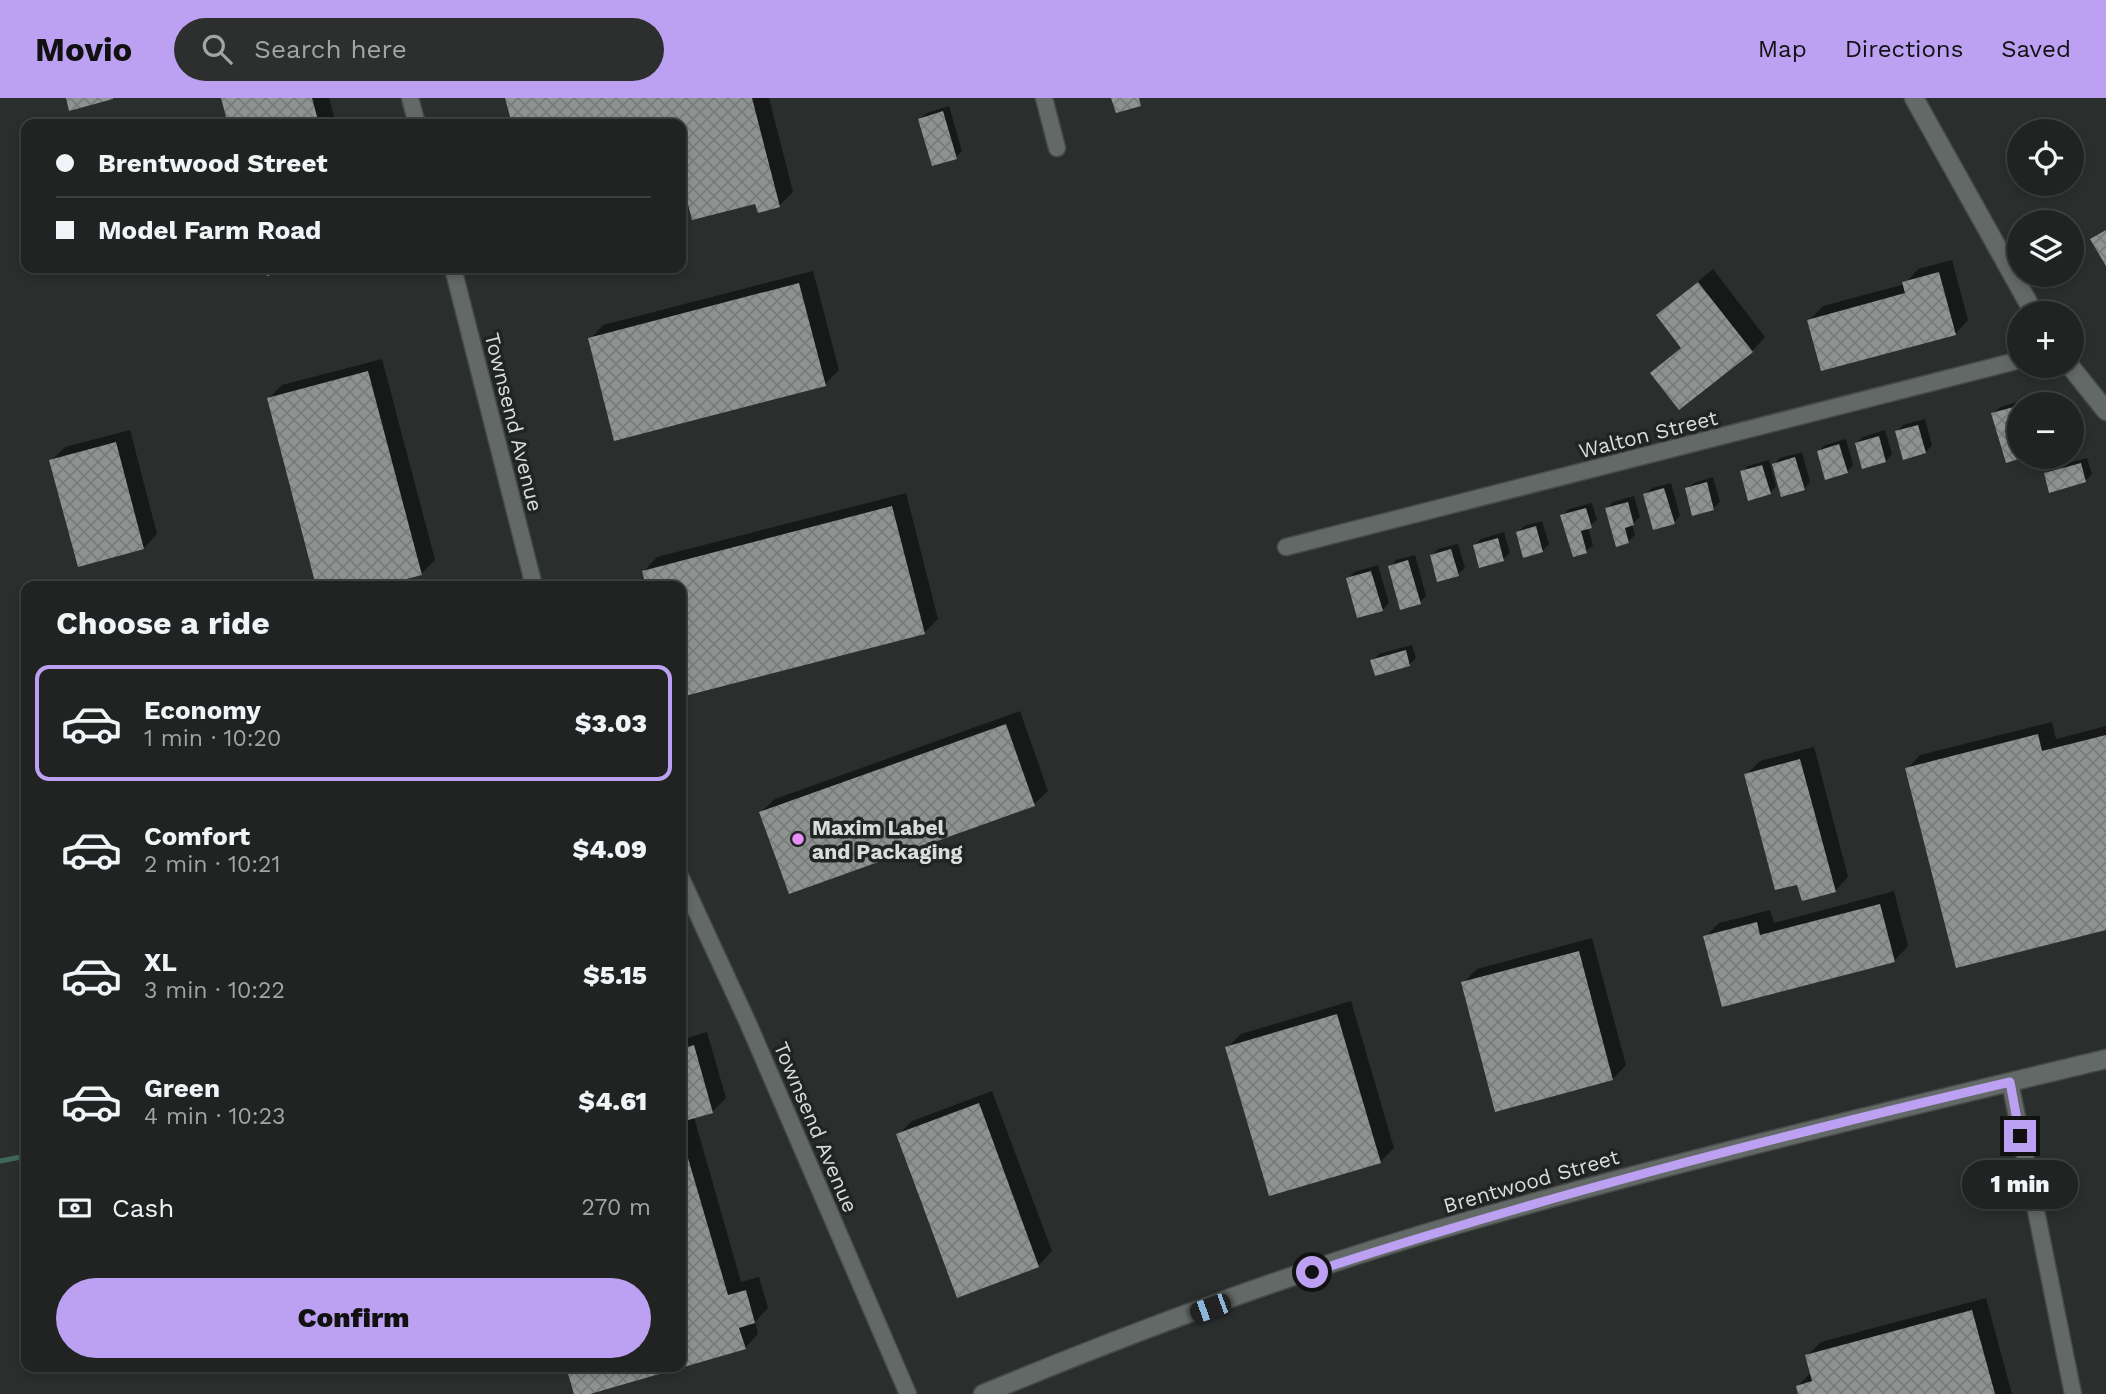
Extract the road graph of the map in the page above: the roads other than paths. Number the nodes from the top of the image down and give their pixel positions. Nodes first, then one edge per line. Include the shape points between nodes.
1 (410, 98) edge
2 (1044, 98) edge
3 (1913, 98) edge
4 (416, 119) edge
5 (1057, 148) dead end
6 (454, 273) edge
7 (2027, 301) edge
8 (2007, 363) edge
9 (2080, 378) edge
10 (2106, 411) edge
11 (1286, 547) dead end
12 (533, 581) edge
13 (686, 889) edge
14 (2106, 1059) edge
15 (2010, 1082) junction
16 (908, 1394) edge
17 (983, 1394) edge
18 (2073, 1394) edge

1 - 4 street
2 - 5 street
3 - 7 main road
6 - 12 street, Townsend Avenue
8 - 11 street, Walton Street
9 - 10 main road
13 - 16 street, Townsend Avenue
14 - 15 main road, Brentwood Street
15 - 17 main road, Brentwood Street via 1819,1126 1469,1220 1287,1279
15 - 18 street

